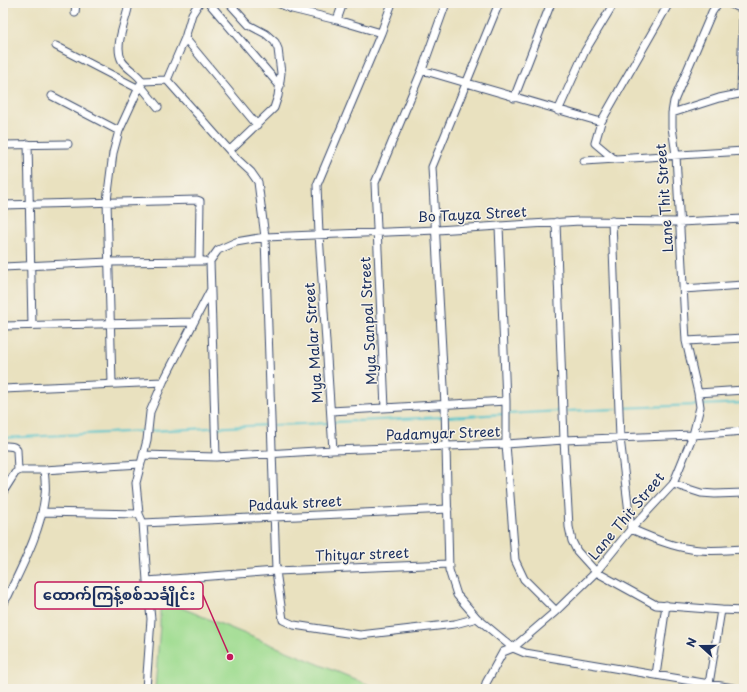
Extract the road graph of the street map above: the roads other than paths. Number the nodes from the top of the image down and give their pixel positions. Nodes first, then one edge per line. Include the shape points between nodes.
1 (76, 3) edge
2 (129, 3) edge
3 (199, 3) edge
4 (209, 3) edge
5 (229, 3) edge
6 (278, 3) edge
7 (342, 3) edge
8 (392, 3) edge
9 (446, 3) edge
10 (499, 3) edge
11 (551, 3) edge
12 (614, 3) edge
13 (669, 3) edge
14 (718, 3) edge
15 (728, 3) edge
16 (75, 13) dead end
17 (337, 20) junction
18 (382, 33) junction
19 (184, 38) junction
20 (56, 46) dead end
21 (422, 70) junction
22 (167, 80) junction
23 (466, 84) junction
24 (140, 85) junction
25 (280, 86) junction
26 (742, 93) edge
27 (52, 96) dead end
28 (514, 98) junction
29 (158, 106) dead end
30 (558, 111) junction
31 (672, 113) junction
32 (601, 122) junction
33 (257, 125) junction
34 (119, 131) junction
35 (28, 144) junction
36 (68, 144) dead end
37 (3, 145) edge
38 (230, 150) junction
39 (744, 151) edge
40 (676, 155) junction
41 (614, 159) junction
42 (584, 161) dead end
43 (107, 202) junction
44 (29, 204) junction
45 (3, 205) edge
46 (744, 219) edge
47 (612, 221) junction
48 (556, 222) junction
49 (680, 222) junction
50 (499, 226) junction
51 (437, 230) junction
52 (377, 232) junction
53 (319, 234) junction
54 (265, 237) junction
55 (199, 261) junction
56 (210, 261) junction
57 (108, 262) junction
58 (31, 266) junction
59 (3, 267) edge
60 (744, 284) edge
61 (683, 289) junction
62 (210, 292) junction
63 (194, 322) junction
64 (110, 324) junction
65 (32, 325) junction
66 (3, 326) edge
67 (744, 338) edge
68 (686, 341) junction
69 (163, 382) junction
70 (112, 383) junction
71 (3, 389) edge
72 (744, 390) edge
73 (698, 393) junction
74 (506, 401) junction
75 (445, 405) junction
76 (385, 408) junction
77 (331, 411) junction
78 (744, 431) edge
79 (694, 435) junction
80 (620, 438) junction
81 (564, 440) junction
82 (506, 444) junction
83 (3, 446) edge
84 (446, 446) junction
85 (333, 450) junction
86 (272, 454) junction
87 (143, 455) junction
88 (216, 457) junction
89 (140, 464) junction
90 (44, 470) junction
91 (18, 471) junction
92 (673, 484) junction
93 (3, 492) edge
94 (744, 493) edge
95 (448, 510) junction
96 (42, 512) junction
97 (139, 514) junction
98 (274, 517) junction
99 (143, 523) junction
100 (631, 530) junction
101 (744, 549) edge
102 (449, 564) junction
103 (276, 571) junction
104 (596, 572) junction
105 (147, 581) junction
106 (3, 603) edge
107 (666, 605) junction
108 (721, 610) junction
109 (556, 611) junction
110 (744, 611) edge
111 (477, 618) junction
112 (513, 648) junction
113 (656, 674) junction
114 (709, 684) junction
115 (146, 689) edge
116 (485, 689) edge
117 (739, 689) edge

1 - 16 street
2 - 24 street via 119,42 120,55 122,62 139,77
3 - 19 street via 192,14
4 - 25 street
5 - 25 street via 249,24 275,42 281,73
6 - 17 street
7 - 17 street
8 - 18 street, Mya Malar Street
9 - 21 street, Mya Sanpal Street
10 - 23 street
11 - 28 street
12 - 30 street via 585,51
13 - 32 street
14 - 31 street, Lane Thit Street via 674,101
15 - 26 street via 743,9
17 - 18 street
18 - 53 street, Mya Malar Street via 317,185
19 - 22 street
19 - 33 street
20 - 24 street
21 - 23 street
21 - 52 street, Mya Sanpal Street via 376,183
22 - 24 street
22 - 38 street
23 - 28 street
23 - 51 street via 432,167
24 - 29 street
24 - 34 street
25 - 33 street via 274,108
26 - 31 street
27 - 34 street
28 - 30 street
30 - 32 street
31 - 40 street, Lane Thit Street
32 - 41 street via 595,143
33 - 38 street
34 - 43 street via 113,153
35 - 36 street
35 - 37 street
35 - 44 street
38 - 54 street via 258,182
39 - 40 street
40 - 41 street
40 - 49 street, Lane Thit Street
41 - 42 street
43 - 44 street
43 - 55 street via 198,200
43 - 57 street
44 - 45 street
44 - 58 street
46 - 49 street, Bo Tayza Street
47 - 48 street, Bo Tayza Street
47 - 49 street, Bo Tayza Street
47 - 80 street
48 - 50 street, Bo Tayza Street
48 - 81 street
49 - 61 street, Lane Thit Street
50 - 51 street, Bo Tayza Street
50 - 74 street
51 - 52 street, Bo Tayza Street
51 - 75 street
52 - 53 street, Bo Tayza Street
52 - 76 street, Mya Sanpal Street
53 - 54 street, Bo Tayza Street
53 - 77 street, Mya Malar Street
54 - 56 street, Bo Tayza Street via 236,242 218,250
54 - 86 street
55 - 56 street
55 - 57 street
56 - 62 street
57 - 58 street
57 - 64 street
58 - 59 street
58 - 65 street
60 - 61 street
61 - 68 street, Lane Thit Street
62 - 63 street
62 - 88 street
63 - 64 street
63 - 69 street
64 - 65 street
64 - 70 street
65 - 66 street
67 - 68 street
68 - 73 street, Lane Thit Street
69 - 70 street
69 - 87 street via 150,412
70 - 71 street
72 - 73 street
73 - 79 street, Lane Thit Street via 700,407
74 - 75 street
74 - 82 street
75 - 76 street
75 - 84 street
76 - 77 street
77 - 85 street, Mya Malar Street
78 - 79 street, Padamyar Street
79 - 80 street, Padamyar Street
79 - 92 street, Lane Thit Street
80 - 81 street, Padamyar Street
80 - 100 street
81 - 82 street, Padamyar Street
81 - 104 street via 572,541 577,551
82 - 84 street, Padamyar Street
82 - 109 street via 515,560 524,579
83 - 91 street via 15,447 17,450
84 - 85 street, Padamyar Street
84 - 95 street
85 - 86 street, Padamyar Street
86 - 88 street, Padamyar Street
86 - 98 street
87 - 88 street, Padamyar Street
87 - 89 street
89 - 90 street
89 - 97 street via 136,483
90 - 91 street
90 - 96 street via 46,494
91 - 93 street
92 - 94 street via 701,493
92 - 100 street, Lane Thit Street
95 - 98 street, Padauk street
95 - 102 street
96 - 97 street
96 - 106 street via 36,536
97 - 99 street
98 - 99 street, Padauk street
98 - 103 street
99 - 105 street
100 - 101 street via 690,549
100 - 104 street, Lane Thit Street
102 - 103 street, Thityar street
102 - 111 street via 457,595
103 - 105 street, Thityar street
103 - 111 street via 282,620 294,625 360,635 455,624
104 - 107 street via 656,604
104 - 109 street, Lane Thit Street
105 - 115 street via 151,619
107 - 108 street
107 - 113 street
108 - 110 street
108 - 114 street
109 - 112 street, Lane Thit Street
111 - 112 street
112 - 113 street via 525,653
112 - 116 street, Lane Thit Street via 503,652
113 - 114 street
114 - 117 street

